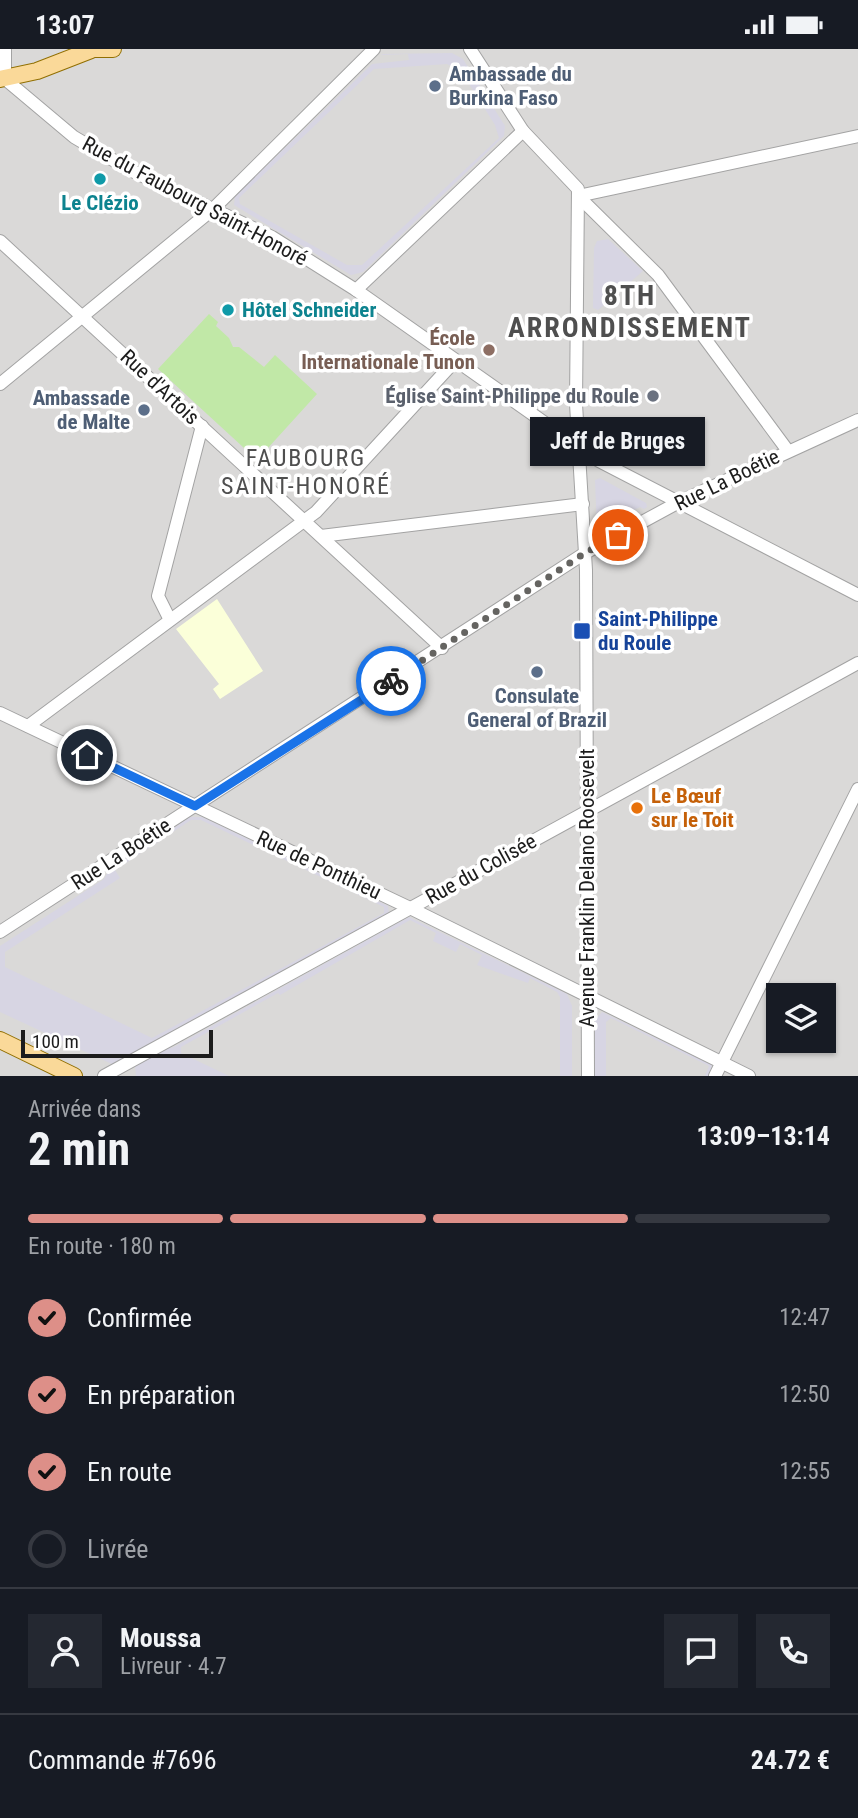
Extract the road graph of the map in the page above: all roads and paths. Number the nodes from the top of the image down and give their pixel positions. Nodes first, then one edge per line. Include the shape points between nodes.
1 (5, 49) edge
2 (113, 49) edge
3 (374, 49) edge
4 (470, 49) edge
5 (85, 50) edge
6 (3, 79) edge
7 (523, 131) junction
8 (858, 136) edge
9 (578, 195) junction
10 (213, 209) junction
11 (0, 241) edge
12 (356, 290) junction
13 (83, 316) junction
14 (454, 362) junction
15 (0, 384) edge
16 (858, 420) edge
17 (202, 426) junction
18 (578, 448) junction
19 (788, 451) junction
20 (679, 502) junction
21 (583, 504) junction
22 (304, 520) junction
23 (321, 536) junction
24 (585, 553) junction
25 (858, 596) edge
26 (169, 618) junction
27 (442, 648) junction
28 (858, 663) edge
29 (0, 713) edge
30 (28, 726) junction
31 (856, 800) edge
32 (195, 806) junction
33 (586, 812) junction
34 (410, 908) junction
35 (0, 932) edge
36 (587, 995) junction
37 (0, 1040) edge
38 (722, 1063) junction
39 (74, 1076) edge
40 (104, 1076) edge
41 (588, 1076) edge
42 (715, 1076) edge
43 (748, 1076) edge

1 - 6 street
2 - 5 main road
3 - 10 street
4 - 7 street
5 - 6 main road via 37,71
6 - 10 street, Rue du Faubourg Saint-Honoré via 74,137 130,170
7 - 9 street via 576,184
7 - 12 street
8 - 9 street
9 - 18 street, Avenue Franklin Delano Roosevelt
9 - 19 street via 658,275
10 - 12 street, Rue du Faubourg Saint-Honoré via 272,237
10 - 13 street
11 - 13 street, Rue d'Artois
12 - 14 street, Rue du Faubourg Saint-Honoré
13 - 15 street
13 - 17 street, Rue d'Artois
14 - 18 street, Rue du Faubourg Saint-Honoré
14 - 22 street
16 - 19 street, Rue La Boétie
17 - 22 street, Rue d'Artois
17 - 26 street via 158,596
18 - 20 street, Rue du Faubourg Saint-Honoré
18 - 21 street, Avenue Franklin Delano Roosevelt
19 - 20 street, Rue La Boétie
20 - 24 street, Rue La Boétie
20 - 25 street, Rue du Faubourg Saint-Honoré
21 - 23 street
21 - 24 street, Avenue Franklin Delano Roosevelt
22 - 23 street, Rue d'Artois
22 - 26 street
23 - 27 street, Rue d'Artois
24 - 27 street, Rue La Boétie
24 - 33 street, Avenue Franklin Delano Roosevelt
26 - 30 street
27 - 32 street, Rue La Boétie
28 - 33 street, Rue du Colisée
29 - 30 street, Rue de Ponthieu
30 - 32 street, Rue de Ponthieu
31 - 38 street
32 - 34 street, Rue de Ponthieu
32 - 35 street, Rue La Boétie
33 - 34 street, Rue du Colisée
33 - 36 street, Avenue Franklin Delano Roosevelt
34 - 36 street, Rue de Ponthieu
34 - 40 street, Rue du Colisée
36 - 38 street, Rue de Ponthieu
36 - 41 street, Avenue Franklin Delano Roosevelt
37 - 39 main road
38 - 42 street
38 - 43 street, Rue de Ponthieu

